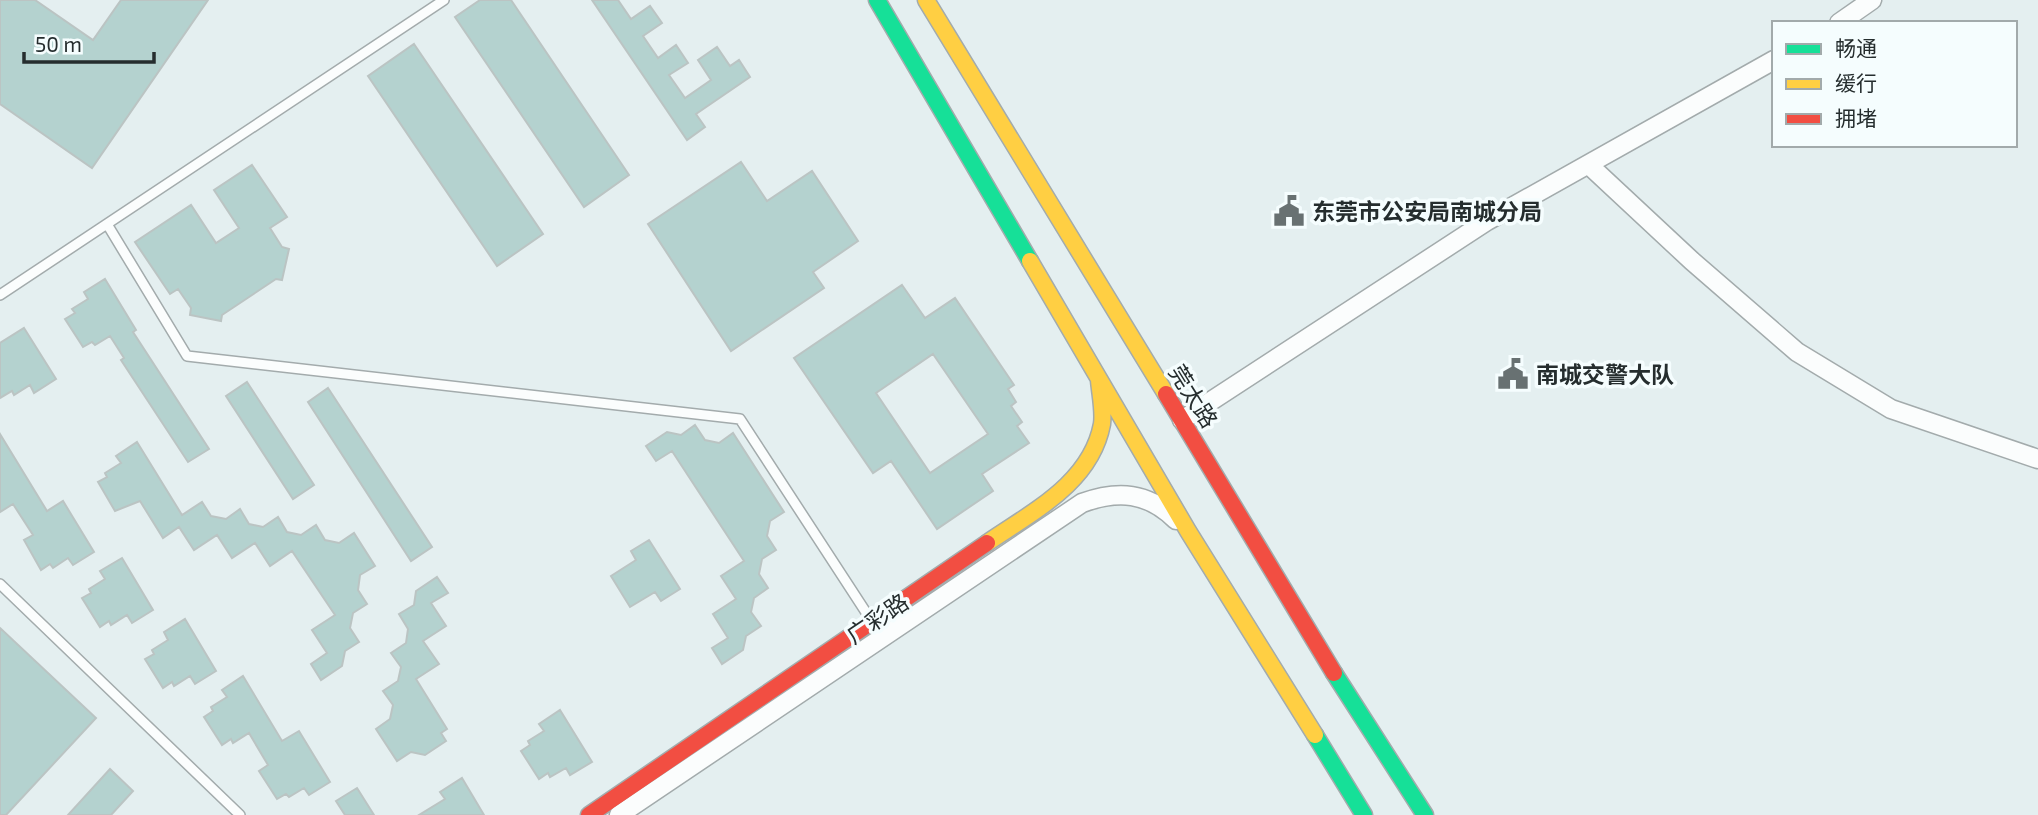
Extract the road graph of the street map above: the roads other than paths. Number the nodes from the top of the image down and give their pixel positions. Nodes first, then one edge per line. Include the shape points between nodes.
1 (444, 0) edge
2 (877, 0) edge
3 (926, 0) edge
4 (1872, 0) edge
5 (1842, 21) edge
6 (1772, 61) edge
7 (1589, 165) junction
8 (107, 224) junction
9 (0, 295) edge
10 (1099, 380) junction
11 (1182, 420) junction
12 (2038, 459) edge
13 (1188, 531) junction
14 (0, 584) edge
15 (872, 622) junction
16 (883, 638) junction
17 (240, 815) edge
18 (589, 815) edge
19 (619, 815) edge
20 (1364, 815) edge
21 (1425, 815) edge

1 - 8 lane
2 - 10 main road
3 - 11 main road, 莞太路
4 - 5 street
6 - 7 street
7 - 11 street via 1487,220
7 - 12 street via 1797,352 1891,409
8 - 9 lane
8 - 15 lane via 187,355 740,419
10 - 13 main road
10 - 15 main road, 广彩路 via 1102,423 1080,475
11 - 21 main road, 莞太路 via 1313,641
13 - 16 street, 广彩路 via 1145,497 1124,494 1082,503
13 - 20 main road
14 - 17 lane
15 - 16 lane
15 - 18 main road, 广彩路
16 - 19 street, 广彩路

